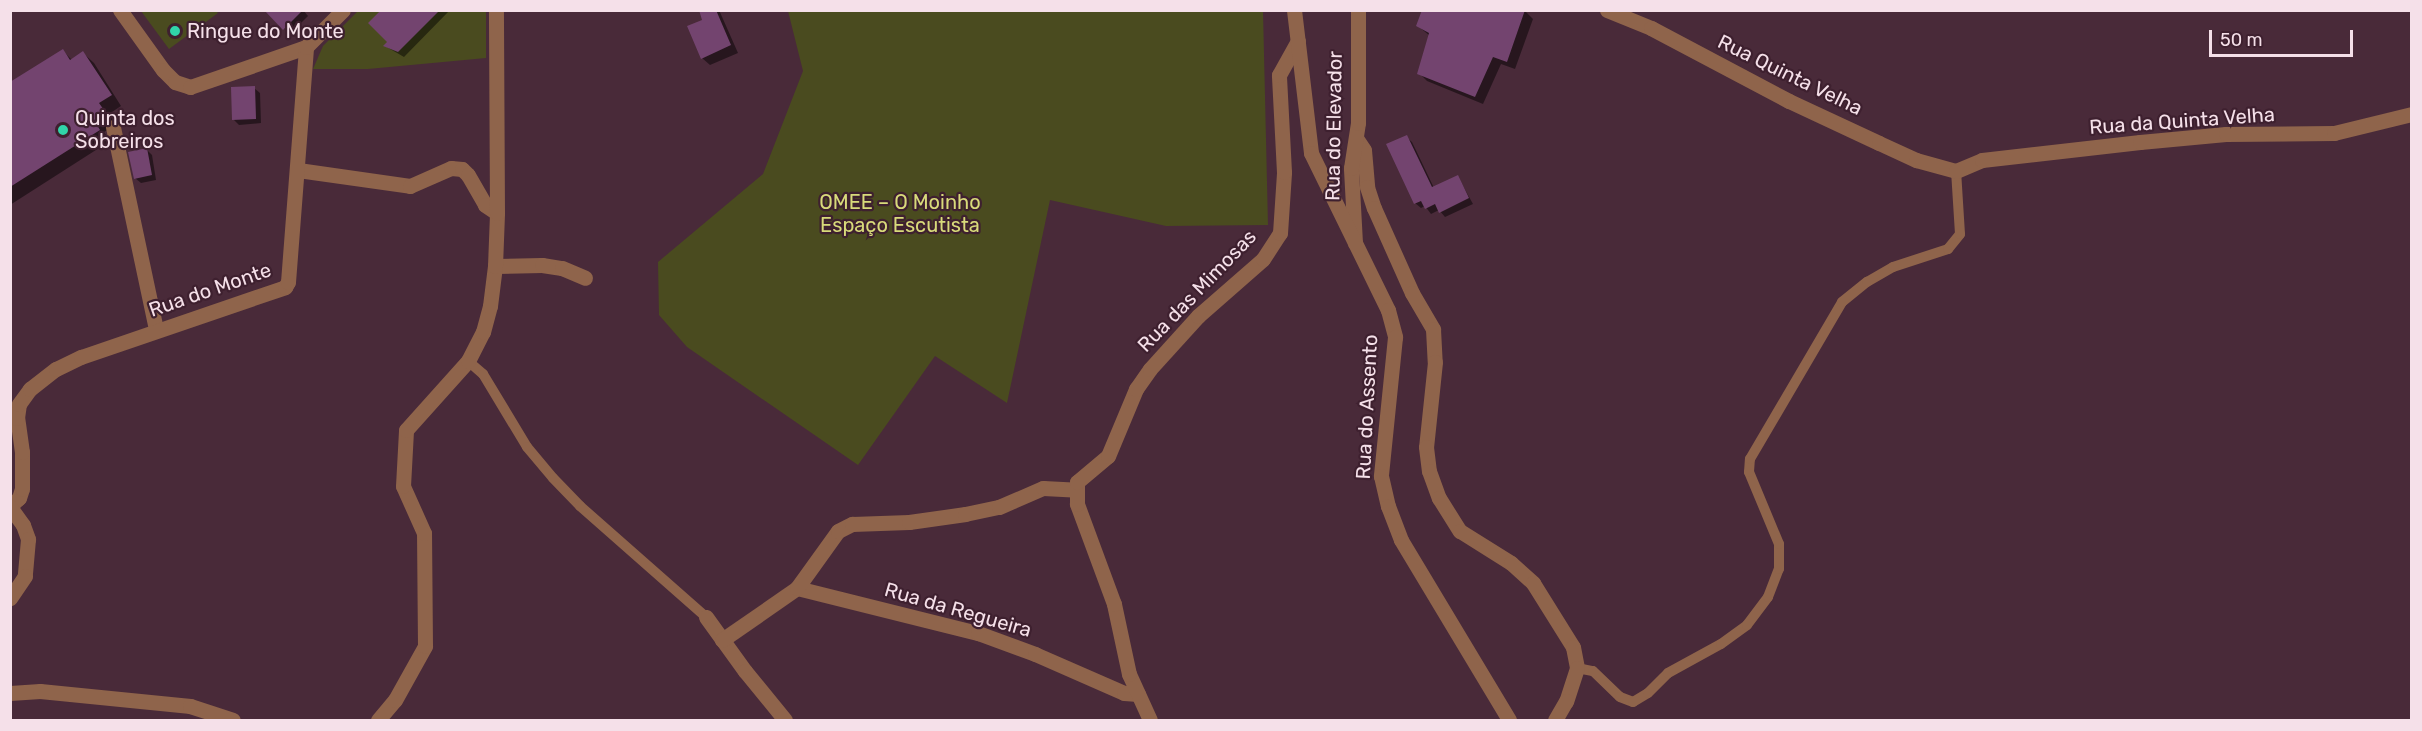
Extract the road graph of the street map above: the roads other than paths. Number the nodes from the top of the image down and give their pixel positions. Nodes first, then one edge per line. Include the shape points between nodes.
1 (120, 10) edge
2 (343, 10) edge
3 (496, 10) edge
4 (1294, 10) edge
5 (1358, 10) edge
6 (1607, 10) edge
7 (1298, 41) junction
8 (306, 47) junction
9 (2412, 114) edge
10 (113, 128) dead end
11 (1356, 138) junction
12 (298, 170) junction
13 (1956, 171) junction
14 (497, 213) junction
15 (1355, 243) junction
16 (495, 266) junction
17 (585, 278) dead end
18 (156, 330) junction
19 (468, 361) junction
20 (15, 401) edge
21 (1077, 490) junction
22 (10, 507) edge
23 (797, 588) junction
24 (10, 598) edge
25 (706, 617) joint
26 (722, 640) junction
27 (1577, 668) junction
28 (10, 693) edge
29 (1137, 694) junction
30 (233, 720) edge
31 (378, 720) edge
32 (785, 720) edge
33 (1149, 720) edge
34 (1509, 720) edge
35 (1556, 720) edge

1 - 8 street via 163,70 175,82 190,87
2 - 8 street
3 - 14 street
4 - 7 street, Rua do Assento
5 - 11 street, Rua do Elevador
6 - 13 street, Rua Quinta Velha via 1651,28 1789,101 1879,143 1916,160
7 - 15 street, Rua do Assento via 1311,153
7 - 21 street, Rua das Mimosas via 1279,75 1284,172 1280,233 1263,259 1198,316 1150,369 1136,389 1108,456 1077,482
8 - 12 street, Rua do Monte
9 - 13 street, Rua da Quinta Velha via 2334,133 2226,134 2140,142 1982,160
10 - 18 street
11 - 15 street, Rua do Elevador via 1351,168
11 - 27 street via 1364,150 1367,187 1374,208 1433,329 1435,362 1426,447 1429,471 1439,498 1460,531 1511,563 1533,583 1573,647
12 - 14 street via 411,186 451,168 462,169 485,205
12 - 18 street, Rua do Monte via 285,287
13 - 27 lane via 1960,234 1947,249 1893,267 1842,302 1750,459 1749,472 1779,544 1779,569 1768,597 1746,625 1721,644 1668,673 1633,702 1620,697 1593,671
14 - 16 street
15 - 34 street, Rua do Assento via 1388,310 1395,338 1381,476 1388,506 1401,540
16 - 17 street via 542,265
16 - 19 street via 483,332
18 - 20 street, Rua do Monte via 57,369
19 - 25 lane via 483,374 527,447 553,478
19 - 31 street via 406,429 403,486 424,533 425,646 395,700
20 - 22 street, Rua do Monte via 22,489
21 - 23 street via 1043,488 999,507 965,514 909,522 852,524 838,531
21 - 29 street via 1077,504 1114,604
22 - 24 street via 28,538 25,576
23 - 26 street
23 - 29 street, Rua da Regueira via 978,633 1124,693
25 - 26 street
26 - 32 street
27 - 35 street
28 - 30 street via 40,691 190,706
29 - 33 street

